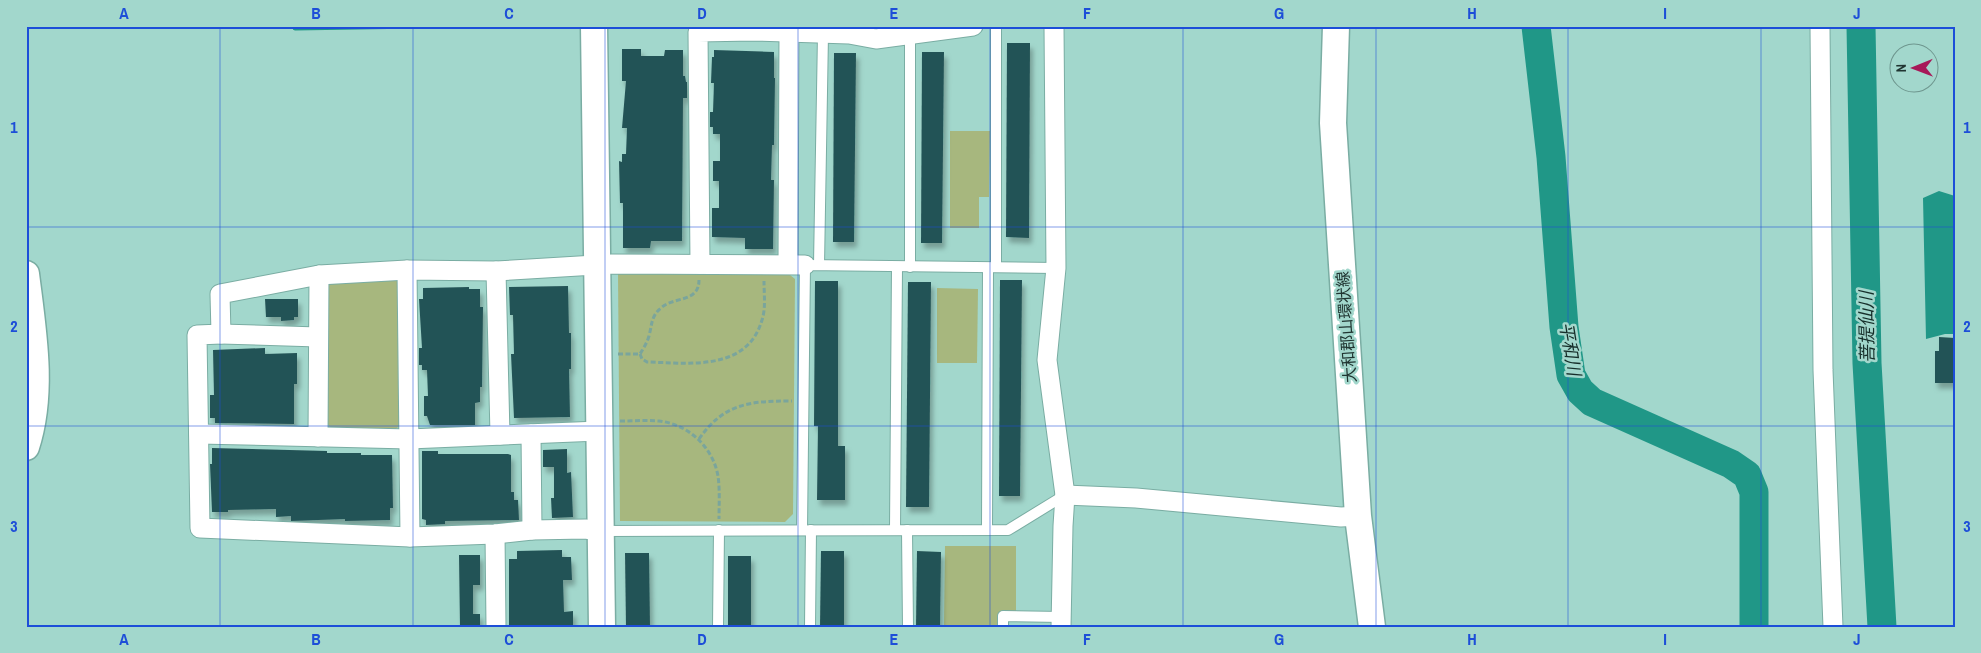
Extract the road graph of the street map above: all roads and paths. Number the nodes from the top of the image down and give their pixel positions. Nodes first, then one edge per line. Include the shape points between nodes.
1 (594, 26) edge
2 (973, 26) edge
3 (996, 26) edge
4 (1054, 26) edge
5 (1336, 26) edge
6 (1820, 26) edge
7 (789, 33) junction
8 (823, 34) junction
9 (910, 35) junction
10 (597, 264) junction
11 (700, 264) junction
12 (764, 264) junction
13 (804, 265) junction
14 (897, 268) junction
15 (910, 268) junction
16 (992, 268) junction
17 (1056, 268) junction
18 (407, 270) junction
19 (496, 271) junction
20 (26, 274) edge
21 (318, 275) junction
22 (221, 334) junction
23 (318, 337) junction
24 (613, 354) dead end
25 (640, 354) junction
26 (792, 401) dead end
27 (606, 426) junction
28 (199, 434) junction
29 (531, 434) junction
30 (500, 435) junction
31 (318, 437) junction
32 (409, 439) junction
33 (699, 439) junction
34 (26, 447) edge
35 (1065, 495) junction
36 (719, 513) dead end
37 (1358, 516) junction
38 (532, 530) junction
39 (719, 530) junction
40 (806, 530) junction
41 (895, 530) junction
42 (907, 530) junction
43 (987, 530) junction
44 (600, 531) junction
45 (495, 534) junction
46 (410, 537) junction
47 (1061, 622) edge
48 (496, 627) edge
49 (602, 627) edge
50 (718, 627) edge
51 (810, 627) edge
52 (908, 627) edge
53 (1004, 627) edge
54 (1372, 627) edge
55 (1833, 627) edge

1 - 10 street
2 - 9 street
3 - 16 lane
4 - 17 street
5 - 37 street, 大和郡山環状線 via 1333,124
6 - 55 street via 1823,370
7 - 8 street
7 - 11 street via 698,32
7 - 13 street
8 - 9 street via 876,39
8 - 13 lane
9 - 15 lane
10 - 11 street
10 - 19 street
10 - 27 street
11 - 12 street
11 - 25 path via 698,290 692,296 667,303 658,310
12 - 13 street
12 - 25 path via 763,318 746,345 735,353 712,363 647,362
13 - 14 lane
13 - 40 lane
14 - 15 lane
14 - 41 lane
15 - 16 lane
16 - 17 lane
16 - 43 lane
17 - 35 street via 1047,360
18 - 19 street
18 - 21 street
18 - 32 street
19 - 30 street
20 - 34 street via 36,381 32,430
21 - 22 street via 220,294
21 - 23 street
22 - 23 street
22 - 28 street via 197,336
23 - 31 street
24 - 25 path
26 - 33 path via 756,401 735,407 715,420
27 - 29 street
27 - 33 path via 659,421 670,423
27 - 44 street
28 - 31 street
28 - 46 street via 200,528
29 - 30 street
29 - 38 street
30 - 32 street
31 - 32 street
32 - 46 street
33 - 36 path via 718,476
35 - 37 street
35 - 43 lane via 1008,530
35 - 47 street
37 - 54 street, 大和郡山環状線
38 - 44 street
38 - 45 street
39 - 40 lane
39 - 44 lane
39 - 50 lane
40 - 41 lane
40 - 51 lane
41 - 42 lane
42 - 43 lane
42 - 52 lane
44 - 49 street
45 - 46 street
45 - 48 street
47 - 53 lane via 1004,616

